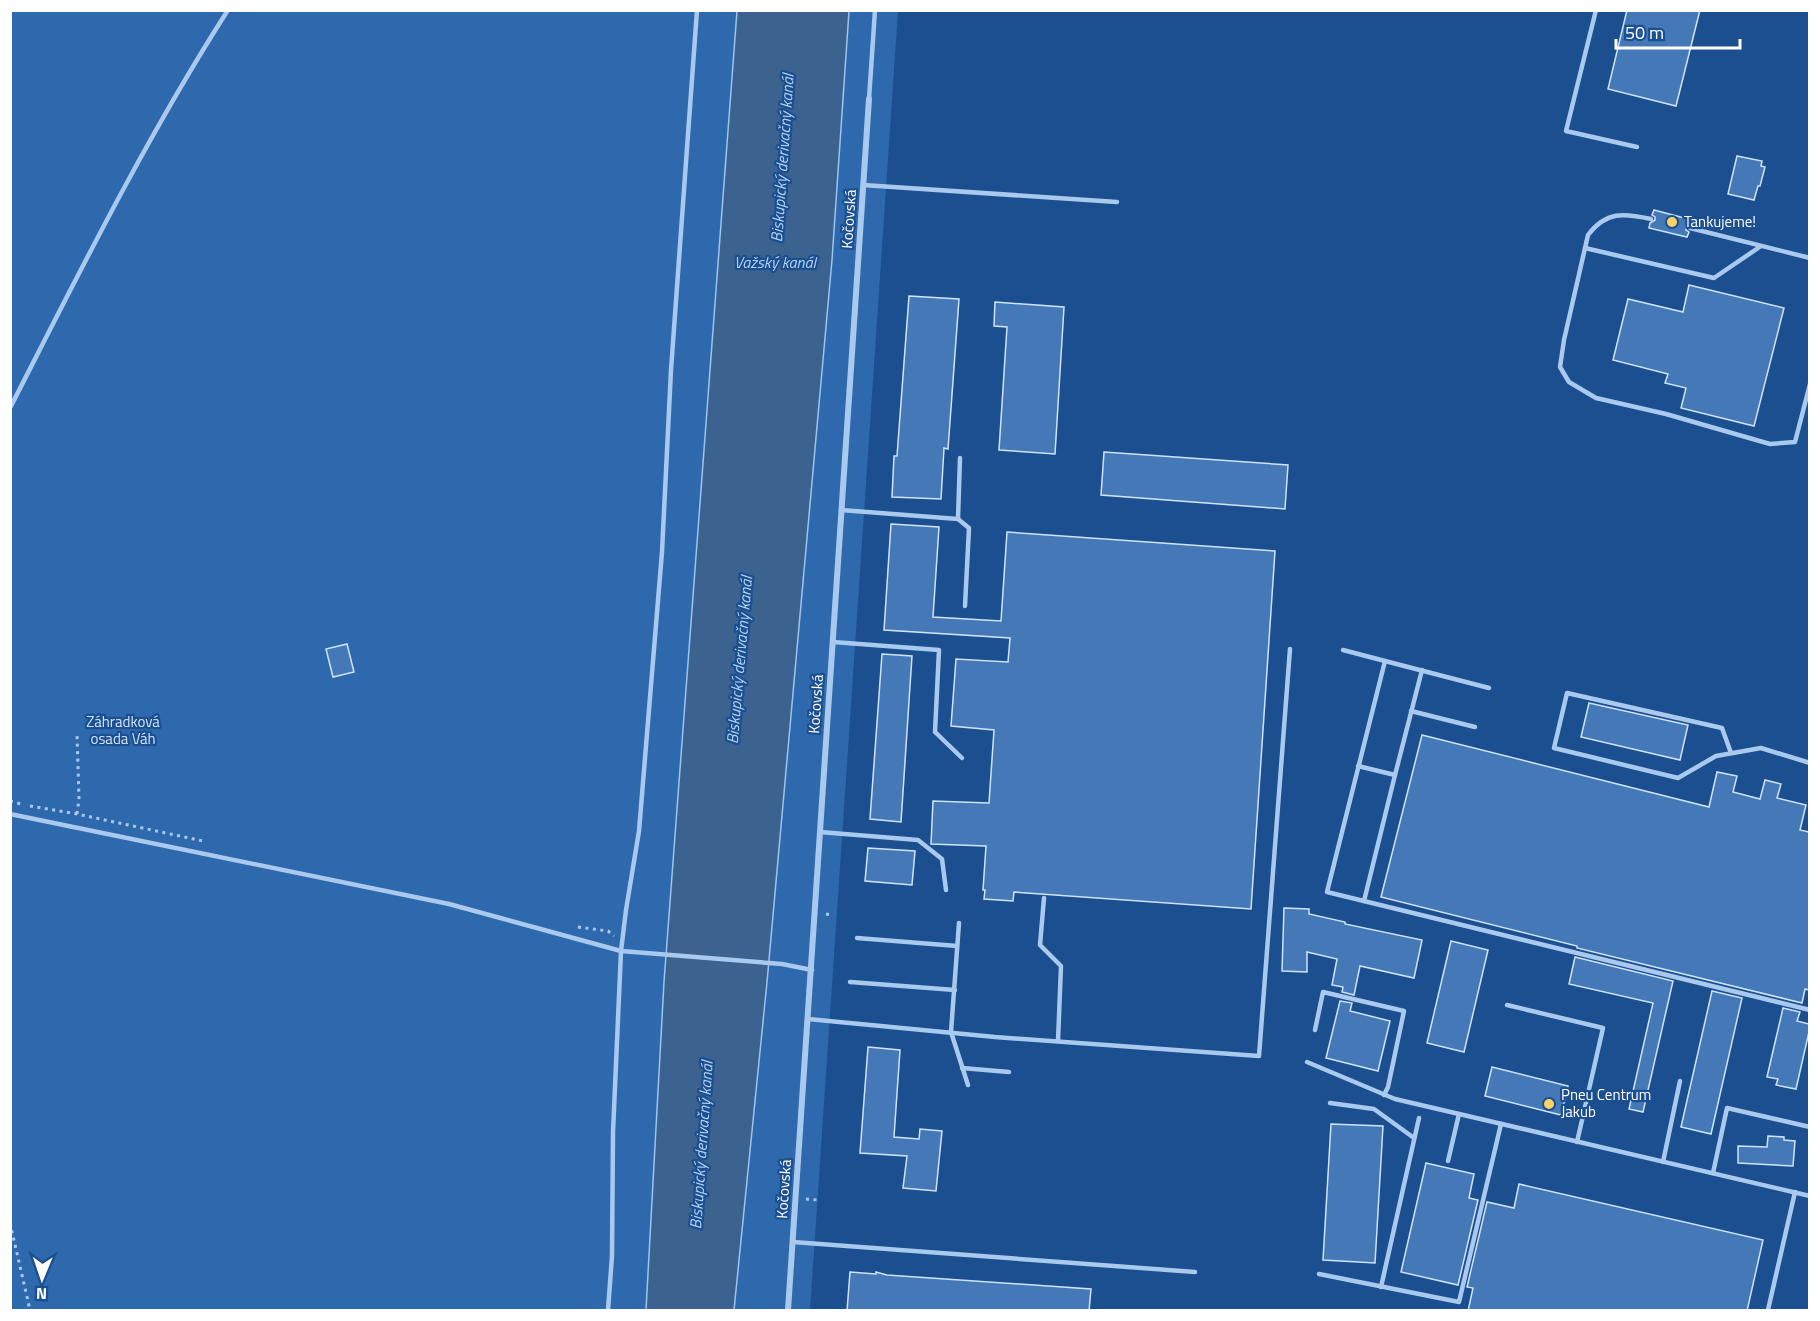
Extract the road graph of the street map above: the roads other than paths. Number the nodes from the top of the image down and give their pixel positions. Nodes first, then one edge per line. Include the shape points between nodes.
1 (228, 10) edge
2 (696, 10) edge
3 (875, 10) edge
4 (1596, 10) edge
5 (869, 99) joint
6 (1637, 147) dead end
7 (863, 185) junction
8 (1117, 202) dead end
9 (1652, 219) dead end
10 (1690, 228) dead end
11 (1761, 246) junction
12 (1585, 248) junction
13 (1809, 258) edge
14 (1809, 384) edge
15 (10, 408) edge
16 (960, 458) dead end
17 (841, 510) junction
18 (958, 519) junction
19 (965, 606) dead end
20 (832, 642) junction
21 (1290, 649) dead end
22 (1343, 650) dead end
23 (1385, 660) junction
24 (1422, 670) junction
25 (1489, 688) dead end
26 (1411, 711) junction
27 (1475, 727) dead end
28 (1731, 753) junction
29 (962, 759) dead end
30 (1809, 763) edge
31 (1358, 766) junction
32 (1395, 775) junction
33 (10, 814) edge
34 (820, 832) junction
35 (946, 890) dead end
36 (1044, 898) dead end
37 (1364, 901) junction
38 (959, 923) dead end
39 (857, 938) dead end
40 (957, 946) junction
41 (621, 951) junction
42 (812, 970) junction
43 (850, 982) dead end
44 (955, 990) junction
45 (1507, 1005) dead end
46 (1809, 1010) edge
47 (807, 1019) junction
48 (1315, 1030) dead end
49 (951, 1032) junction
50 (1058, 1041) junction
51 (1307, 1062) dead end
52 (962, 1068) junction
53 (1009, 1072) dead end
54 (1680, 1081) dead end
55 (968, 1085) dead end
56 (1384, 1095) junction
57 (1330, 1103) dead end
58 (1459, 1114) junction
59 (1419, 1118) dead end
60 (1501, 1124) junction
61 (1809, 1127) edge
62 (1414, 1138) junction
63 (1577, 1142) junction
64 (1449, 1161) dead end
65 (1663, 1162) junction
66 (1713, 1173) junction
67 (1795, 1192) junction
68 (1809, 1196) edge
69 (793, 1242) junction
70 (1195, 1272) dead end
71 (1319, 1274) dead end
72 (1381, 1287) junction
73 (608, 1311) edge
74 (788, 1311) edge
75 (1768, 1311) edge

1 - 15 lane via 97,237
2 - 41 lane via 670,370 662,552 639,831
3 - 5 lane
4 - 6 lane via 1566,130
5 - 7 street, Kočovská
7 - 8 lane
7 - 17 street, Kočovská
9 - 12 lane via 1623,214 1607,217 1595,225
10 - 11 lane
11 - 12 lane via 1714,278
11 - 13 lane
12 - 14 lane via 1560,367 1569,382 1596,398 1770,444 1796,442
16 - 18 lane
17 - 18 lane
17 - 20 street, Kočovská
18 - 19 lane via 969,528
20 - 29 lane via 939,650 935,732
20 - 34 street, Kočovská
21 - 50 lane via 1259,1056
22 - 23 lane
23 - 24 lane
23 - 31 lane
24 - 25 lane
24 - 26 lane
26 - 27 lane
26 - 32 lane
28 - 28 lane via 1716,756 1678,778 1554,748 1567,693 1722,728
28 - 30 lane via 1761,748
31 - 32 lane
31 - 37 lane via 1327,892
32 - 37 lane
33 - 41 lane via 449,904
34 - 35 lane via 918,840 942,859
34 - 42 street, Kočovská
36 - 50 lane via 1041,945 1060,966
37 - 46 lane
38 - 40 lane
39 - 40 lane
40 - 44 lane
41 - 42 lane via 782,964
41 - 73 lane
42 - 47 street, Kočovská
43 - 44 lane
44 - 49 lane
45 - 63 lane via 1603,1028
47 - 49 lane
47 - 69 street, Kočovská
48 - 56 lane via 1323,992 1404,1011
49 - 50 lane
49 - 52 lane
51 - 56 lane
52 - 53 lane
52 - 55 lane
54 - 65 lane
56 - 58 lane
57 - 62 lane via 1374,1108
58 - 60 lane
58 - 64 lane
59 - 62 lane
60 - 63 lane
60 - 72 lane via 1460,1302
61 - 66 lane via 1727,1108
62 - 72 lane
63 - 65 lane
65 - 66 lane
66 - 67 lane
67 - 68 lane
67 - 75 lane
69 - 70 lane
69 - 74 street, Kočovská
71 - 72 lane

